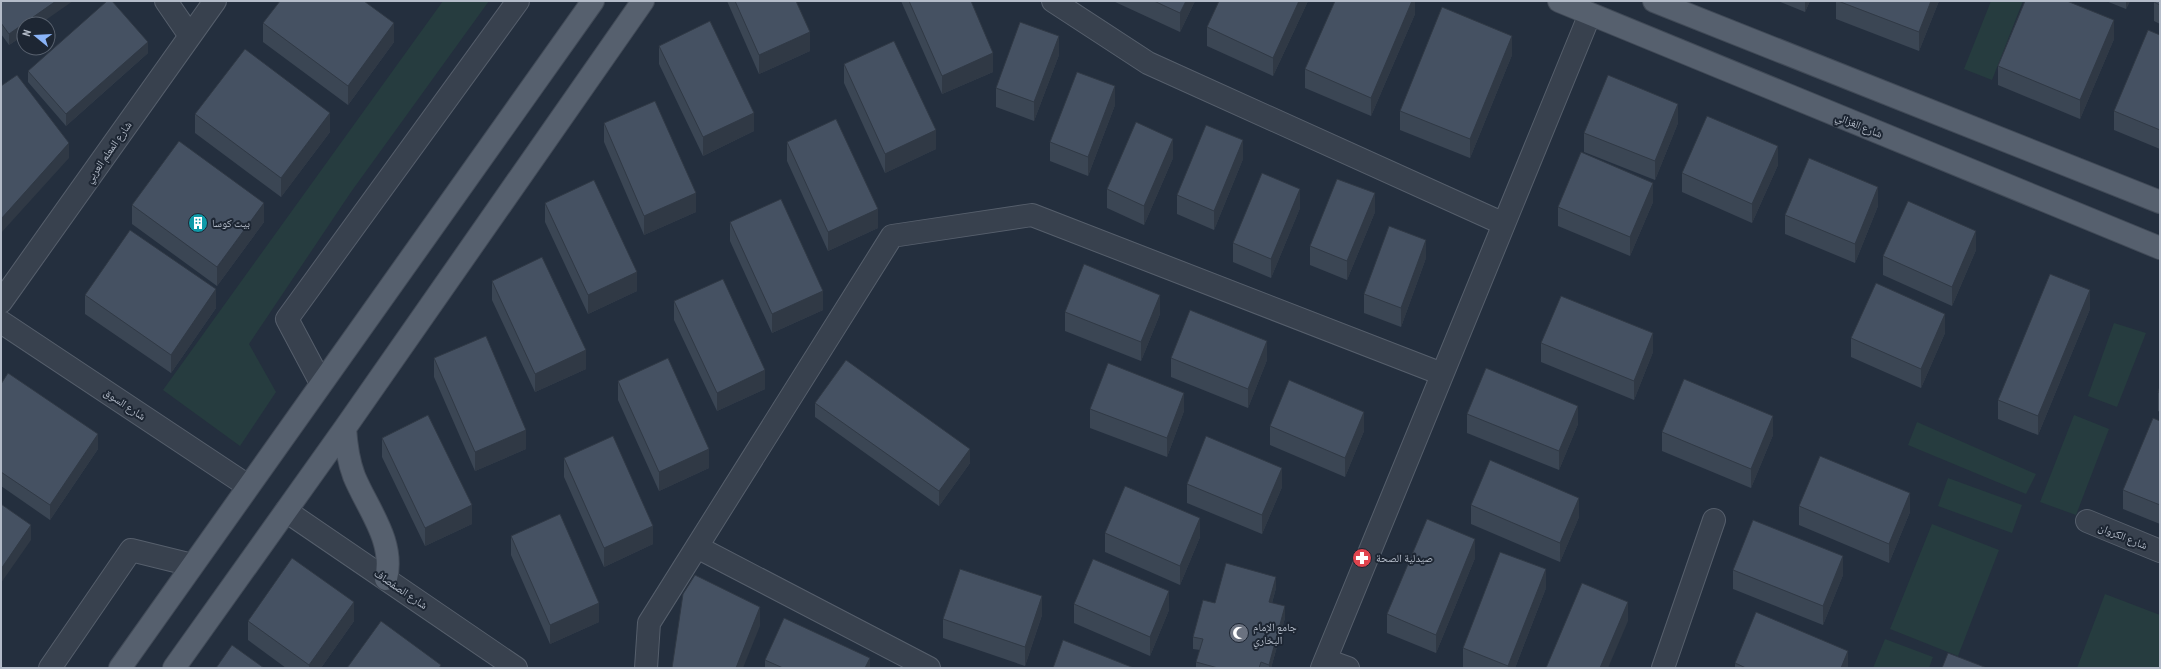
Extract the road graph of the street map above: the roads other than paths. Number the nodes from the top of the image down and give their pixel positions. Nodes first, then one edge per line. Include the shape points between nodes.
1 (166, 1) edge
2 (215, 1) edge
3 (518, 1) edge
4 (593, 1) edge
5 (643, 1) edge
6 (1053, 1) edge
7 (1559, 1) edge
8 (1654, 1) edge
9 (1590, 14) junction
10 (190, 36) junction
11 (2160, 202) edge
12 (1504, 224) junction
13 (2160, 248) edge
14 (1, 302) edge
15 (1, 322) edge
16 (1442, 374) junction
17 (321, 384) junction
18 (345, 428) junction
19 (248, 486) junction
20 (286, 511) junction
21 (1714, 520) dead end
22 (2087, 521) dead end
23 (697, 548) junction
24 (2160, 551) edge
25 (192, 565) junction
26 (386, 579) junction
27 (1324, 664) edge
28 (50, 668) edge
29 (120, 668) edge
30 (174, 668) edge
31 (516, 668) edge
32 (646, 668) edge
33 (929, 668) edge
34 (1348, 668) edge
35 (1663, 668) edge

1 - 10 street
2 - 10 street, شارع المعلم العربي
3 - 17 street via 286,319
4 - 17 main road
5 - 18 main road
6 - 12 street via 1148,63
7 - 9 main road, شارع الغزالي
8 - 11 main road
9 - 12 street
9 - 13 main road, شارع الغزالي
10 - 14 street, شارع المعلم العربي
12 - 16 street
15 - 19 street, شارع السوق
16 - 23 street via 1032,215 892,236
16 - 27 street
17 - 19 main road
18 - 20 main road
18 - 26 main road via 348,455 354,476 386,545
19 - 25 main road
20 - 26 street, شارع الصفصاف
20 - 30 main road
21 - 35 street
22 - 24 street, شارع الكروان
23 - 32 street via 649,623
23 - 33 street
25 - 28 street via 130,550
25 - 29 main road
26 - 31 street, شارع الصفصاف
27 - 34 street

